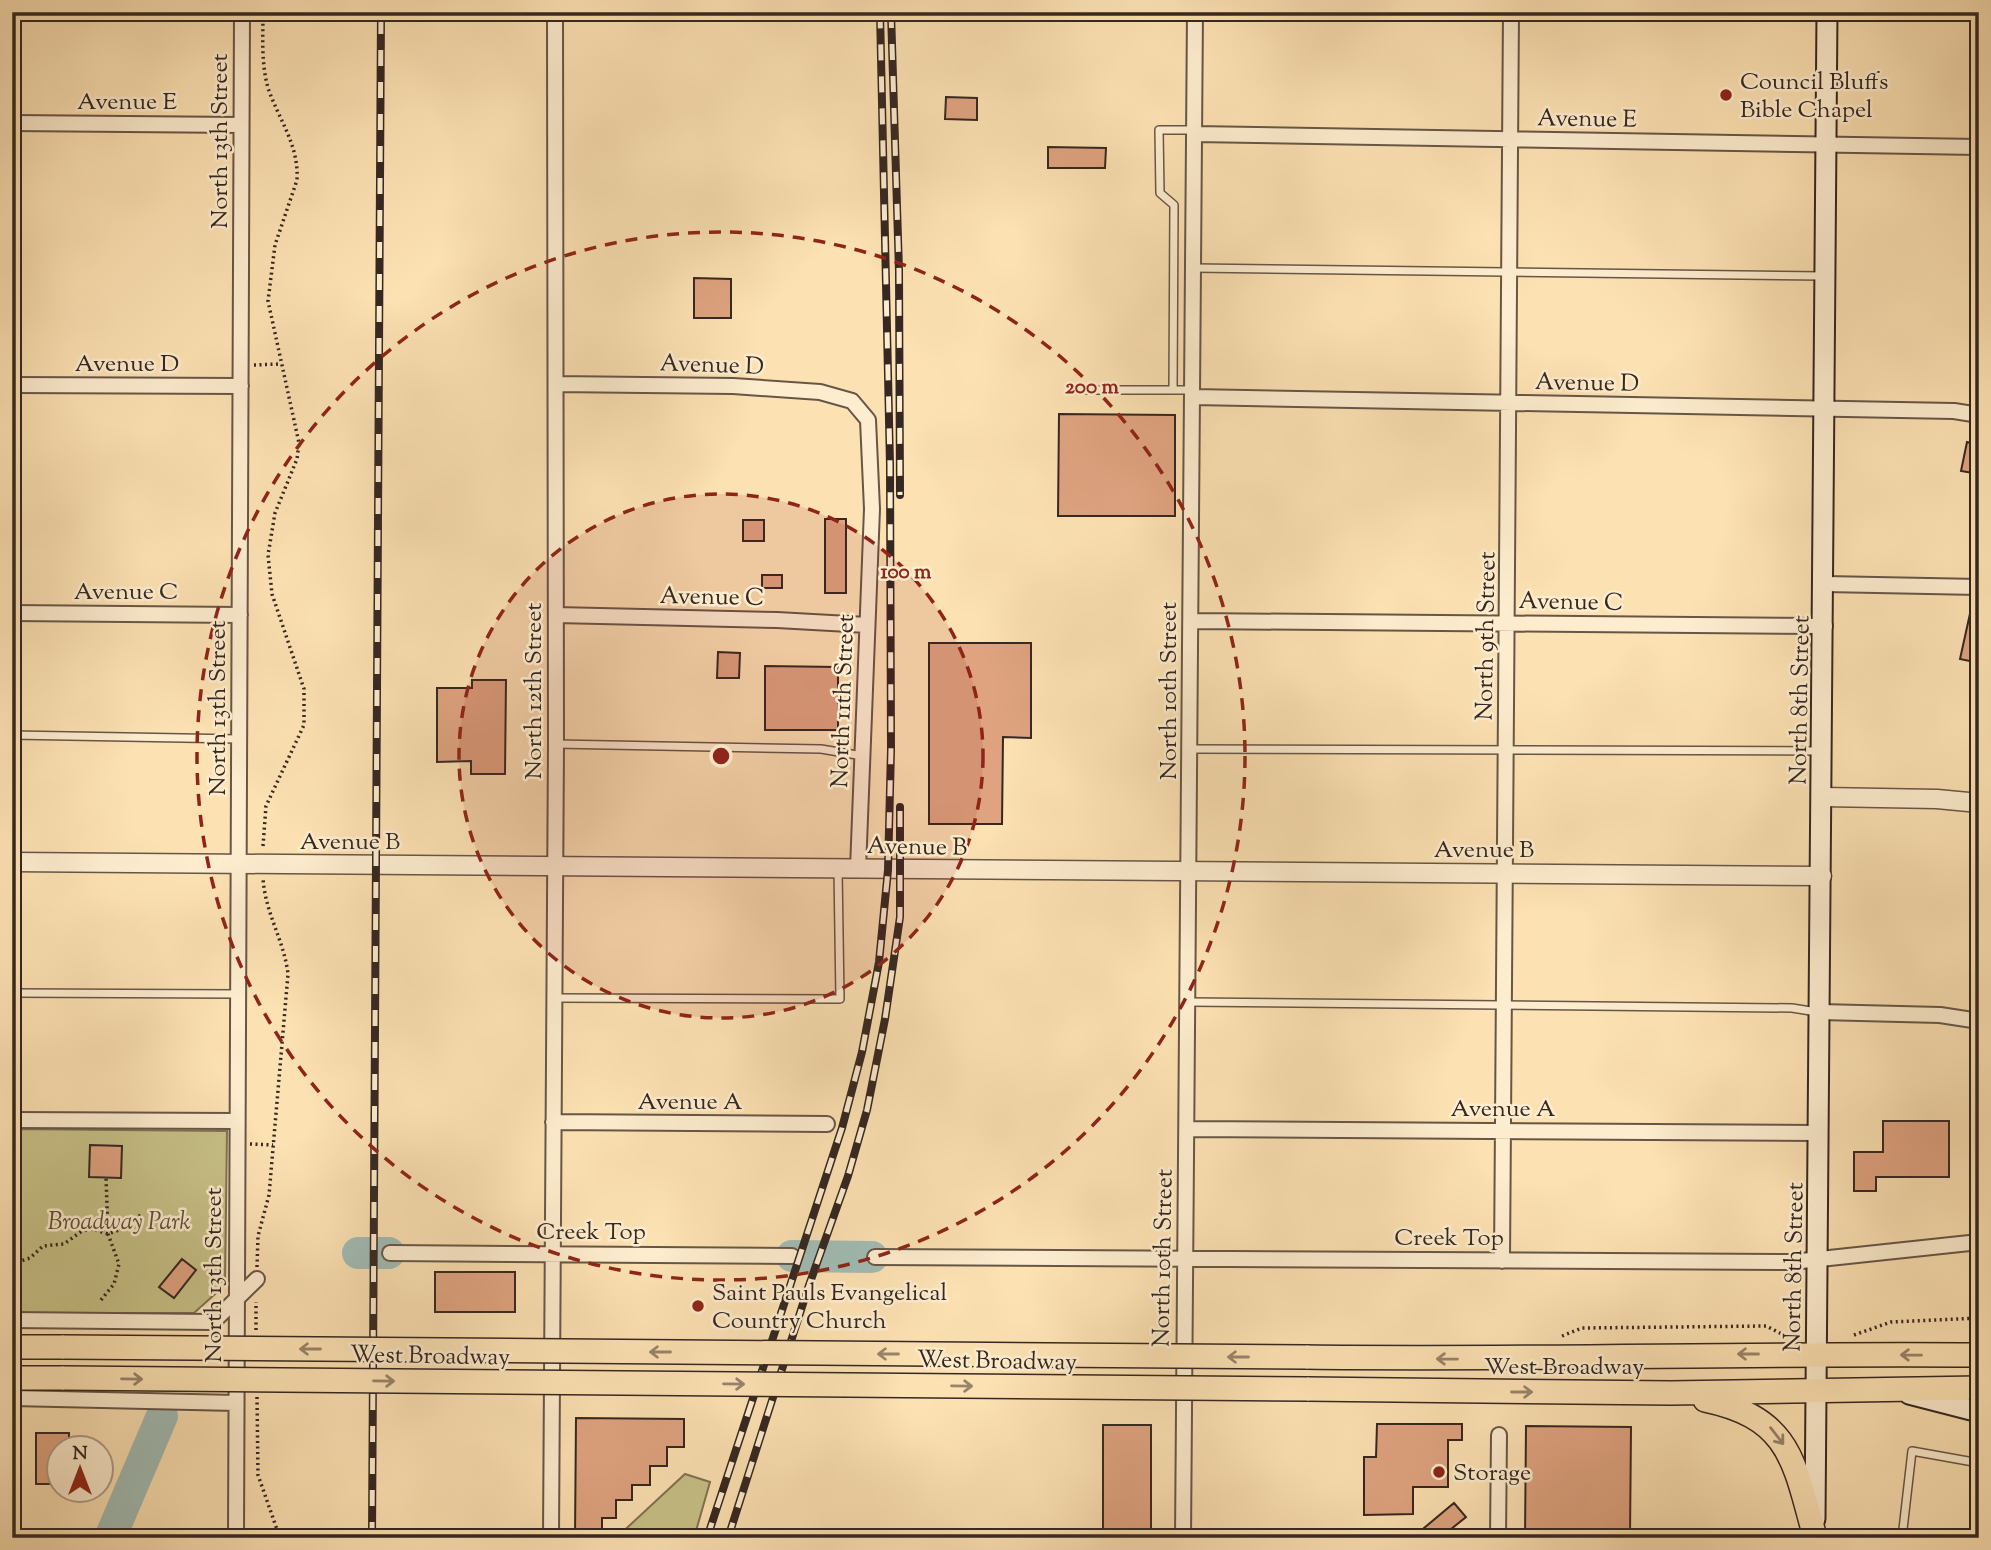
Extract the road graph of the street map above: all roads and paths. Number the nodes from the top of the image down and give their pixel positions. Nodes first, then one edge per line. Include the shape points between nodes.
1 (242, 12) edge
2 (263, 12) edge
3 (555, 12) edge
4 (1195, 12) edge
5 (1511, 12) edge
6 (1668, 12) edge
7 (1828, 13) edge
8 (12, 123) edge
9 (241, 125) junction
10 (1195, 132) junction
11 (1511, 140) junction
12 (1827, 146) junction
13 (1979, 147) edge
14 (1194, 268) junction
15 (1510, 272) junction
16 (1826, 276) junction
17 (280, 364) junction
18 (241, 366) junction
19 (556, 384) junction
20 (12, 385) edge
21 (241, 387) junction
22 (1087, 390) dead end
23 (1172, 390) junction
24 (1193, 394) junction
25 (1510, 403) junction
26 (1826, 409) junction
27 (861, 410) joint
28 (1979, 415) edge
29 (1825, 584) junction
30 (1979, 586) edge
31 (12, 613) edge
32 (240, 615) junction
33 (556, 615) junction
34 (1192, 621) junction
35 (1508, 623) junction
36 (867, 625) junction
37 (1825, 626) junction
38 (12, 736) edge
39 (239, 739) junction
40 (556, 744) junction
41 (1191, 749) junction
42 (1506, 751) junction
43 (1823, 751) junction
44 (863, 756) junction
45 (1823, 797) junction
46 (1979, 803) edge
47 (263, 849) dead end
48 (12, 863) edge
49 (239, 864) junction
50 (555, 867) junction
51 (838, 869) junction
52 (858, 869) junction
53 (1190, 872) junction
54 (1505, 874) junction
55 (1822, 876) junction
56 (263, 887) dead end
57 (12, 993) edge
58 (237, 995) junction
59 (554, 998) junction
60 (1188, 1002) junction
61 (1504, 1004) junction
62 (1821, 1012) junction
63 (1979, 1021) edge
64 (12, 1119) edge
65 (236, 1121) junction
66 (553, 1122) junction
67 (827, 1124) dead end
68 (1187, 1129) junction
69 (1503, 1131) junction
70 (1819, 1133) junction
71 (245, 1144) dead end
72 (273, 1145) junction
73 (106, 1177) dead end
74 (142, 1214) dead end
75 (108, 1234) junction
76 (1979, 1242) edge
77 (390, 1253) dead end
78 (553, 1254) junction
79 (792, 1256) dead end
80 (876, 1257) dead end
81 (1185, 1258) junction
82 (1502, 1261) junction
83 (1817, 1261) junction
84 (12, 1264) edge
85 (257, 1279) junction
86 (236, 1298) junction
87 (101, 1300) dead end
88 (1979, 1318) edge
89 (12, 1320) edge
90 (257, 1334) dead end
91 (1851, 1337) dead end
92 (1557, 1338) dead end
93 (1816, 1346) junction
94 (12, 1347) edge
95 (1979, 1355) edge
96 (12, 1378) edge
97 (257, 1386) dead end
98 (1885, 1387) junction
99 (1815, 1388) junction
100 (1979, 1388) edge
101 (1671, 1392) junction
102 (12, 1398) edge
103 (236, 1403) junction
104 (1979, 1412) edge
105 (1499, 1435) dead end
106 (1979, 1463) edge
107 (236, 1538) edge
108 (280, 1538) edge
109 (551, 1538) edge
110 (1183, 1538) edge
111 (1498, 1538) edge
112 (1815, 1538) edge
113 (1902, 1538) edge

1 - 9 street, North 13th Street
2 - 17 path via 262,56 267,80 297,169 269,276 268,301
3 - 19 street, North 12th Street
4 - 10 street, North 10th Street
5 - 11 street, North 9th Street
6 - 7 lane
7 - 12 main road, North 8th Street
8 - 9 street, Avenue E
9 - 18 street, North 13th Street
10 - 11 street, Avenue E
10 - 14 street, North 10th Street
10 - 23 lane via 1159,130 1160,192 1174,205
11 - 12 street, Avenue E
11 - 15 street, North 9th Street
12 - 13 street, Avenue E
12 - 16 main road, North 8th Street
14 - 15 lane
14 - 24 street, North 10th Street
15 - 16 lane
15 - 25 street, North 9th Street
16 - 26 main road, North 8th Street
17 - 18 path
17 - 47 path via 299,443 270,533 269,574 303,689 305,715 267,806
18 - 21 street, North 13th Street
19 - 27 street, Avenue D via 820,392 840,395
19 - 33 street, North 12th Street
20 - 21 street, Avenue D
21 - 32 street, North 13th Street
22 - 23 lane
23 - 24 lane
24 - 25 street, Avenue D
24 - 34 street, North 10th Street
25 - 26 street, Avenue D
25 - 35 street, North 9th Street
26 - 28 street, Avenue D
26 - 29 main road, North 8th Street
27 - 36 street, North 11th Street via 868,420 871,443
29 - 30 street
29 - 37 main road, North 8th Street
31 - 32 street, Avenue C
32 - 39 street, North 13th Street
33 - 36 street, Avenue C
33 - 40 street, North 12th Street
34 - 35 street, Avenue C
34 - 41 street, North 10th Street
35 - 37 street, Avenue C
35 - 42 street, North 9th Street
36 - 44 street, North 11th Street
37 - 43 main road, North 8th Street
38 - 39 lane
39 - 49 street, North 13th Street
40 - 44 lane via 821,749
40 - 50 street, North 12th Street
41 - 42 lane
41 - 53 street, North 10th Street
42 - 43 lane
42 - 54 street, North 9th Street
43 - 45 main road, North 8th Street
44 - 52 street, North 11th Street
45 - 46 street
45 - 55 main road, North 8th Street
48 - 49 street, Avenue B
49 - 50 street, Avenue B
49 - 58 street, North 13th Street
50 - 51 street, Avenue B
50 - 59 street, North 12th Street
51 - 52 street, Avenue B
51 - 59 lane via 840,999
52 - 53 street, Avenue B
53 - 54 street, Avenue B
53 - 60 street, North 10th Street
54 - 55 street, Avenue B
54 - 61 street, North 9th Street
55 - 62 main road, North 8th Street
56 - 72 path via 288,974
57 - 58 lane
58 - 65 street, North 13th Street
59 - 66 street, North 12th Street
60 - 61 lane
60 - 68 street, North 10th Street
61 - 62 lane
61 - 69 street, North 9th Street
62 - 63 street via 1940,1014
62 - 70 main road, North 8th Street
64 - 65 street
65 - 86 street, North 13th Street
66 - 67 street, Avenue A
66 - 78 street, North 12th Street
68 - 69 street, Avenue A
68 - 81 street, North 10th Street
69 - 70 street, Avenue A
69 - 82 street, North 9th Street
70 - 83 main road, North 8th Street
71 - 72 path
72 - 85 path via 269,1195 258,1236
73 - 75 path
74 - 75 path via 133,1224
75 - 84 path via 82,1231 64,1244 43,1246 30,1258
75 - 87 path via 120,1264 114,1284
76 - 83 street, Creek Top
77 - 78 street, Creek Top
78 - 79 street, Creek Top
78 - 109 street, North 12th Street
80 - 81 street, Creek Top
81 - 82 street, Creek Top
81 - 110 street, North 10th Street
82 - 83 street, Creek Top
83 - 93 main road, North 8th Street
85 - 86 street
85 - 90 path
86 - 89 street via 213,1322
86 - 103 street, North 13th Street
88 - 91 path via 1891,1322
92 - 93 path via 1582,1328 1766,1326
93 -> 94 main road, West Broadway, bridge via 1506,1360
95 -> 93 main road, West Broadway
93 - 99 main road, North 8th Street
96 -> 101 main road, West Broadway, bridge
97 - 108 path via 258,1475
98 - 99 main road, West Broadway
98 - 100 main road
98 - 104 main road, West Broadway
99 - 101 main road, West Broadway
99 - 112 main road, North 8th Street
101 -> 112 main road via 1731,1405 1767,1424 1787,1450
102 - 103 street
103 - 107 street, North 13th Street
105 - 111 street
106 - 113 lane via 1912,1451

